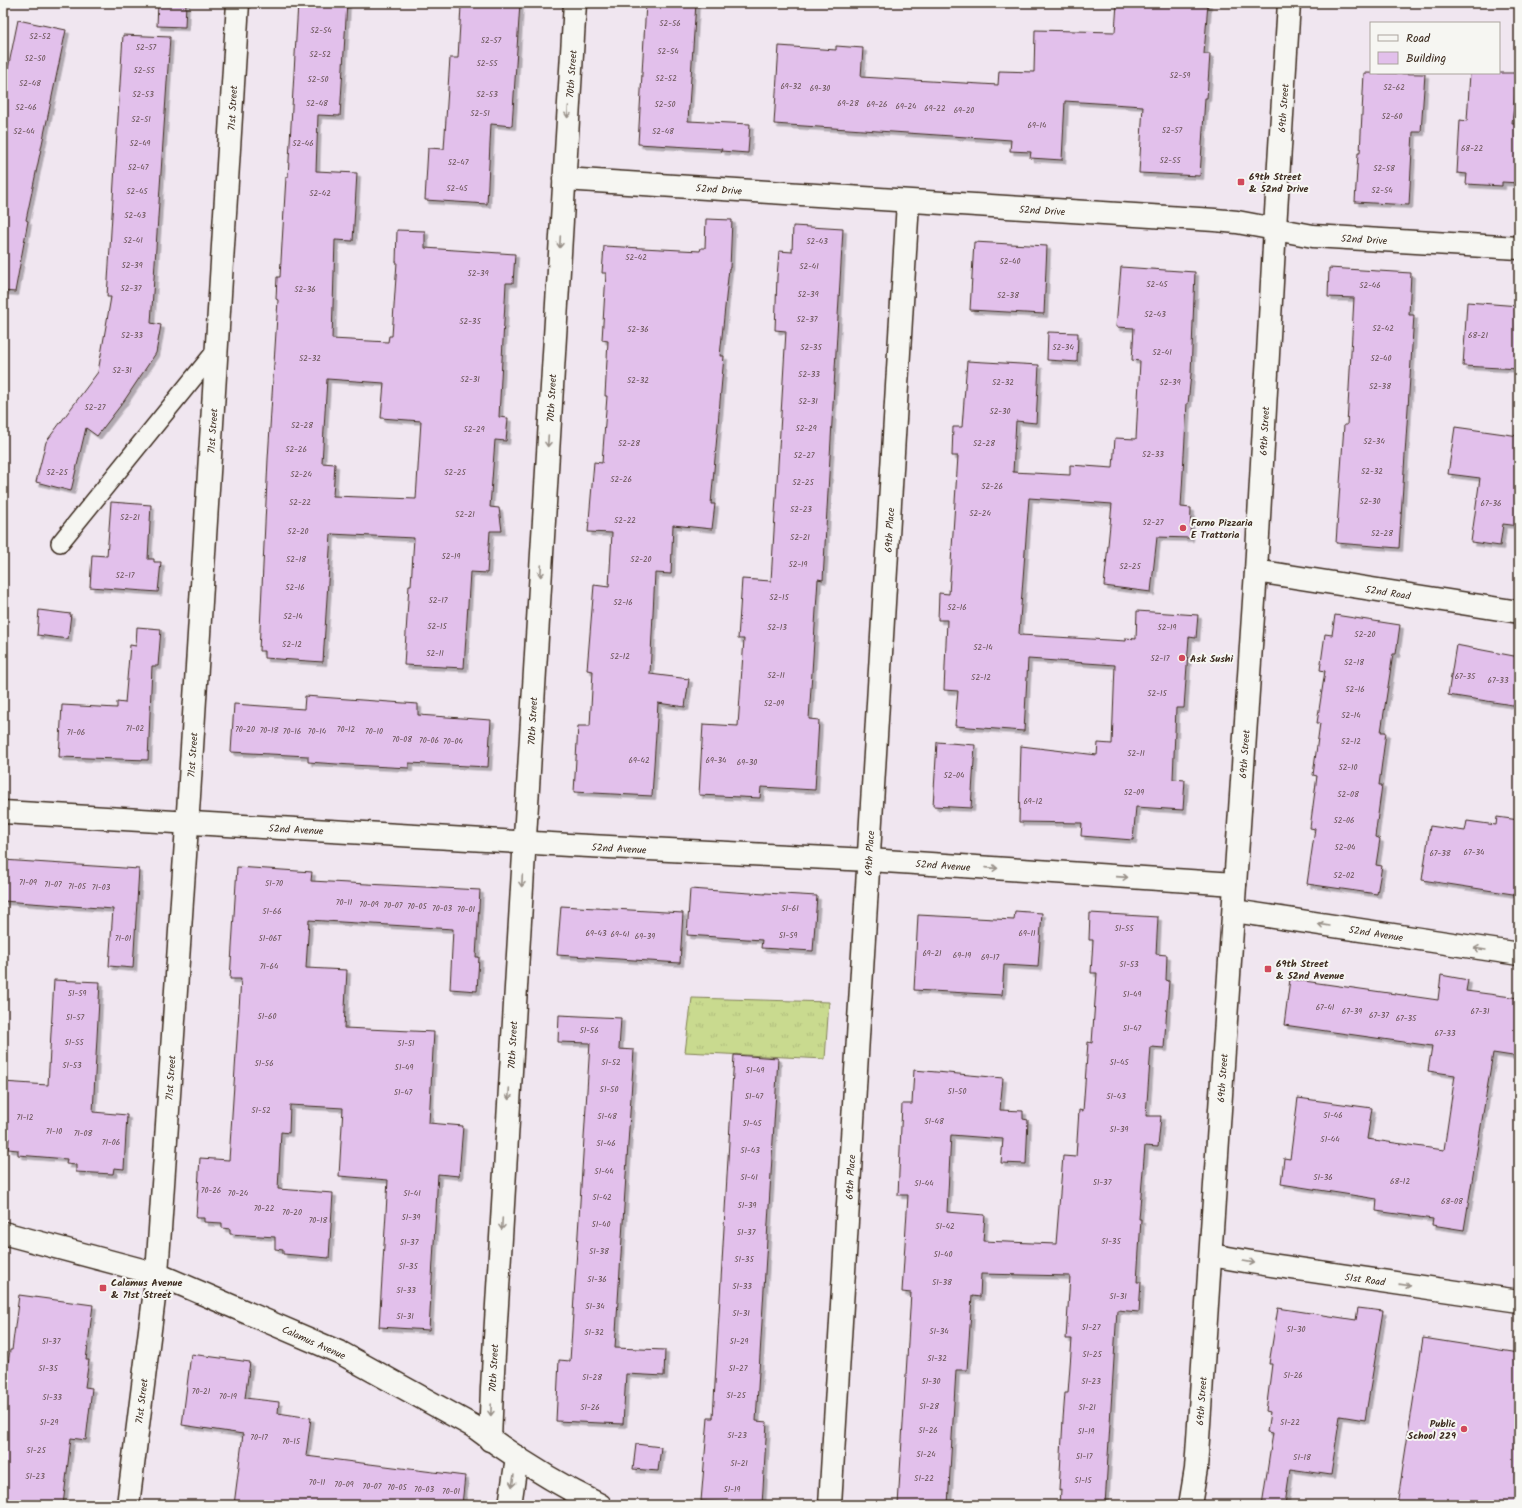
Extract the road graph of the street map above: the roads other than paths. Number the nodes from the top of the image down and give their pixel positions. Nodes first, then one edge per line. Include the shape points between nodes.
1 (238, 3) edge
2 (575, 3) edge
3 (1290, 3) edge
4 (564, 179) junction
5 (908, 202) junction
6 (1275, 228) junction
7 (1519, 248) edge
8 (217, 349) junction
9 (60, 543) dead end
10 (1256, 571) junction
11 (1519, 612) edge
12 (3, 812) edge
13 (188, 822) junction
14 (525, 842) junction
15 (869, 860) junction
16 (1235, 884) junction
17 (1234, 911) junction
18 (1519, 954) edge
19 (3, 1233) edge
20 (1211, 1255) junction
21 (157, 1274) junction
22 (1519, 1301) edge
23 (490, 1440) junction
24 (517, 1457) junction
25 (128, 1505) edge
26 (510, 1505) edge
27 (600, 1505) edge
28 (830, 1505) edge
29 (1190, 1505) edge

1 - 8 street, 71st Street
2 -> 4 street, 70th Street
3 - 6 street, 69th Street
4 - 5 street, 52nd Drive
4 -> 14 street, 70th Street
5 - 6 street, 52nd Drive via 1215,220
5 - 15 street, 69th Place
6 - 7 street, 52nd Drive via 1313,236
6 - 10 street, 69th Street
8 - 9 lane
8 - 13 street, 71st Street
10 - 11 street, 52nd Road
10 - 16 street, 69th Street
12 - 13 street, 52nd Avenue
13 - 14 street, 52nd Avenue
13 - 21 street, 71st Street
14 - 15 street, 52nd Avenue
14 -> 23 street, 70th Street
15 -> 16 street, 52nd Avenue
15 - 28 street, 69th Place
16 - 17 street, 69th Street
18 -> 17 street, 52nd Avenue
17 - 20 street, 69th Street
19 - 21 street, Calamus Avenue
20 -> 22 street, 51st Road
20 - 29 street, 69th Street via 1196,1469
21 - 23 street, Calamus Avenue via 341,1353 473,1426
21 - 25 street, 71st Street
23 - 24 street, Calamus Avenue
24 -> 26 street
24 - 27 street, Calamus Avenue via 568,1489

